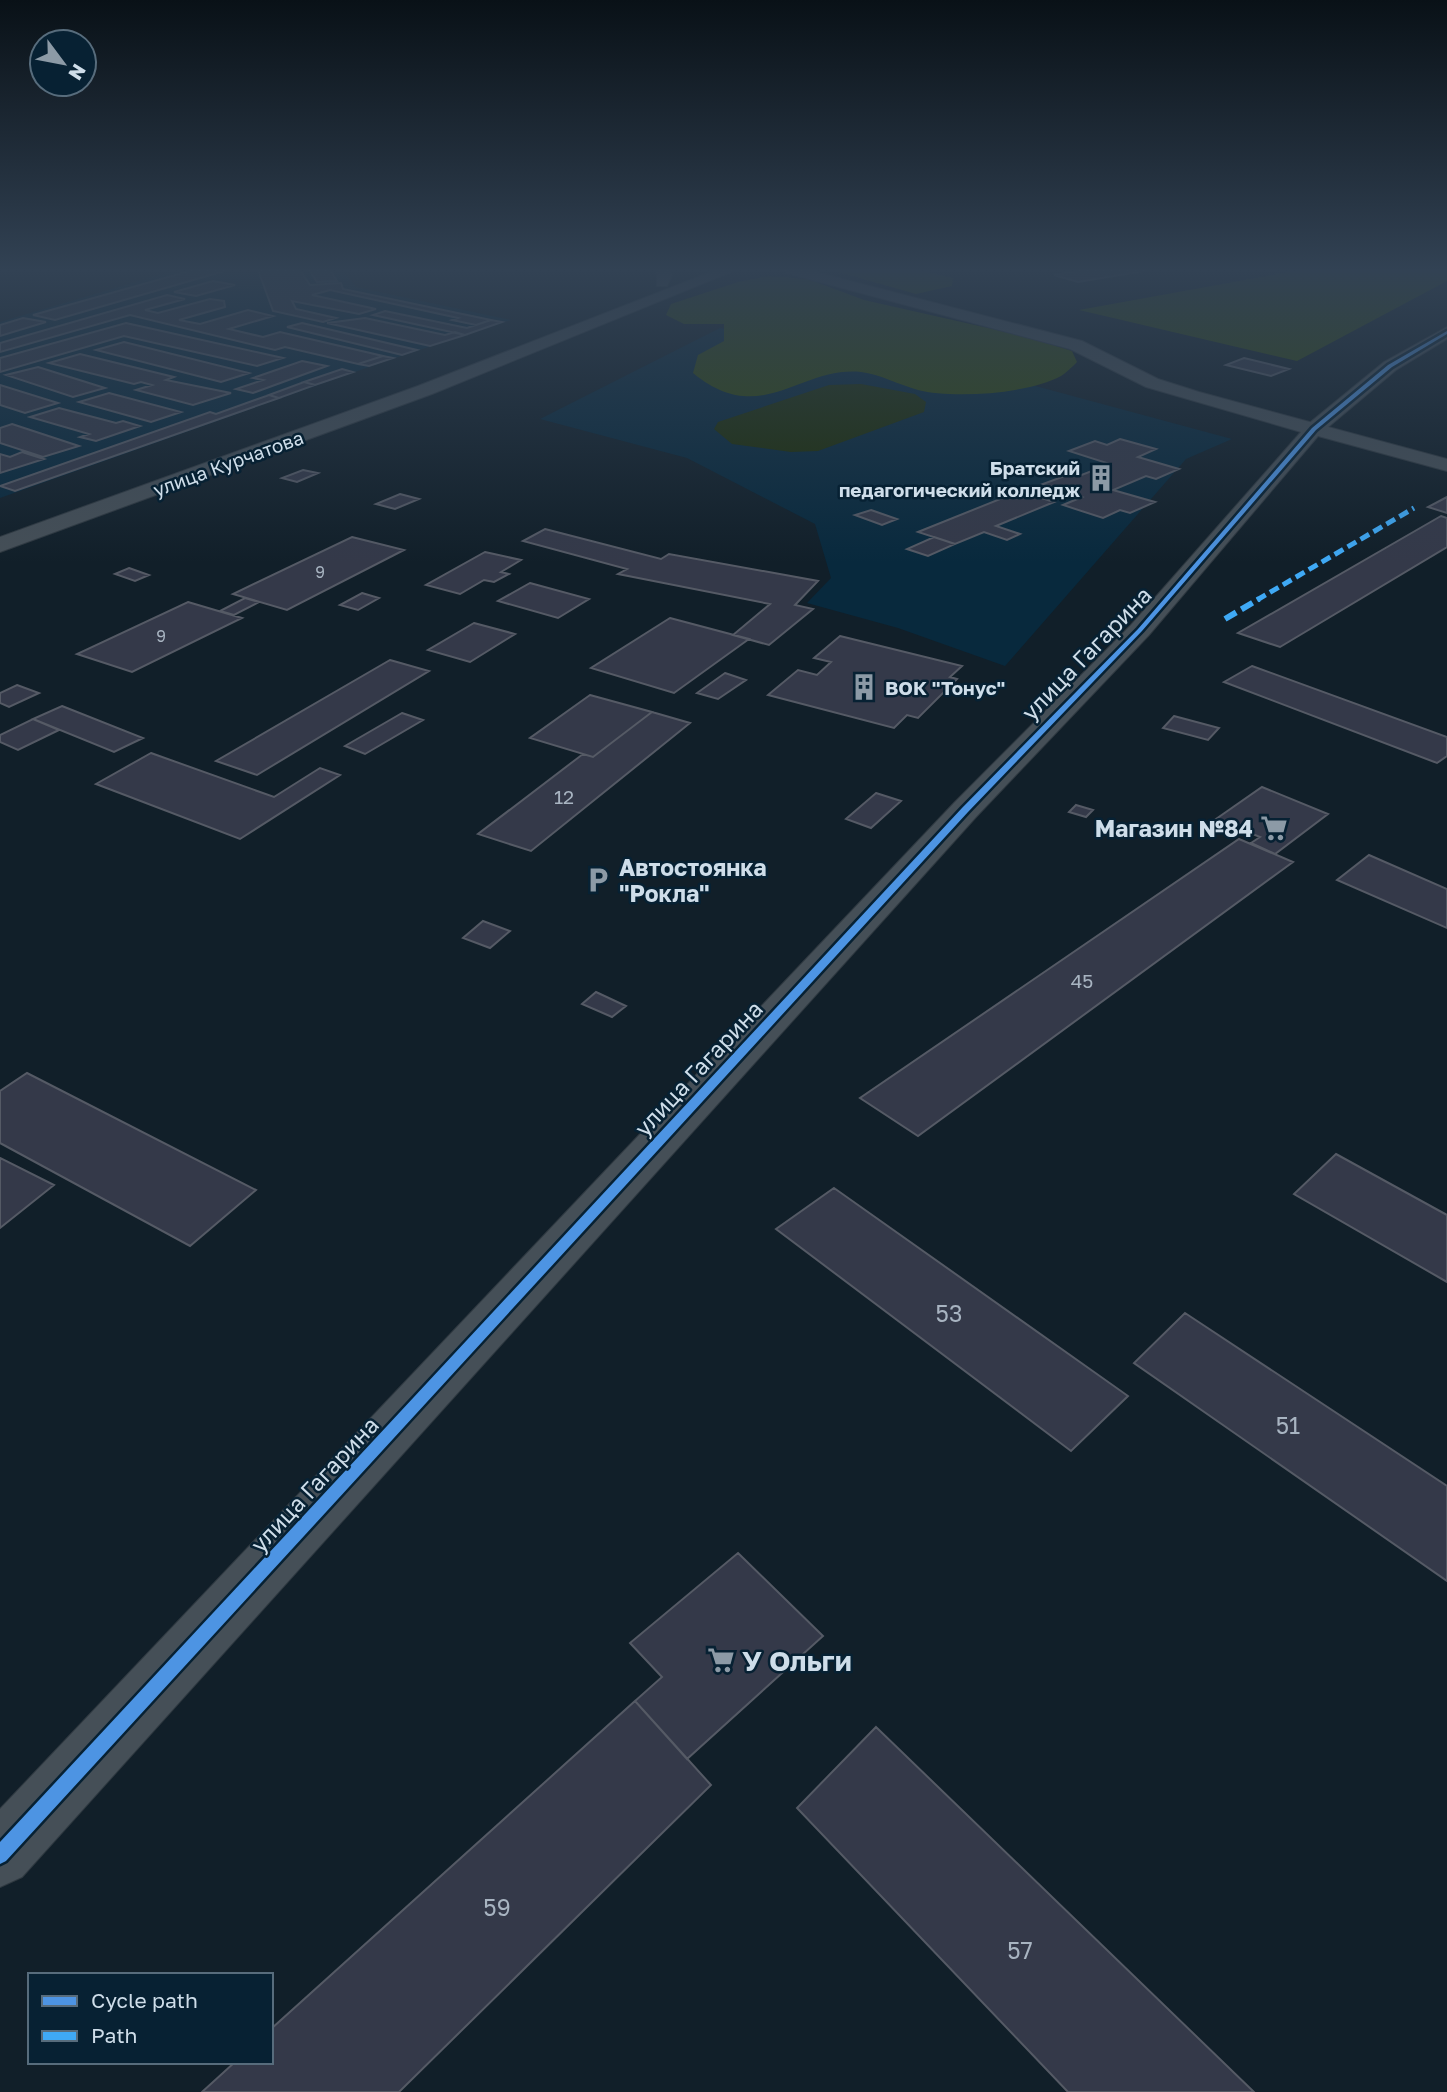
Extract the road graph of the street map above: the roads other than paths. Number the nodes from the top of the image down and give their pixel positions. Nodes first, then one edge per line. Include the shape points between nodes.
1 (441, 368) edge
2 (482, 368) edge
3 (1121, 368) edge
4 (1388, 368) edge
5 (399, 385) junction
6 (425, 390) junction
7 (1314, 429) junction
8 (1447, 465) edge
9 (0, 538) edge
10 (0, 545) edge
11 (0, 1856) edge

1 - 5 street
2 - 6 street, улица Курчатова
3 - 7 street via 1152,383
4 - 7 street, улица Гагарина
5 - 6 street
5 - 9 street
6 - 10 street, улица Курчатова
7 - 8 street
7 - 11 street, улица Гагарина via 1140,630 965,810

